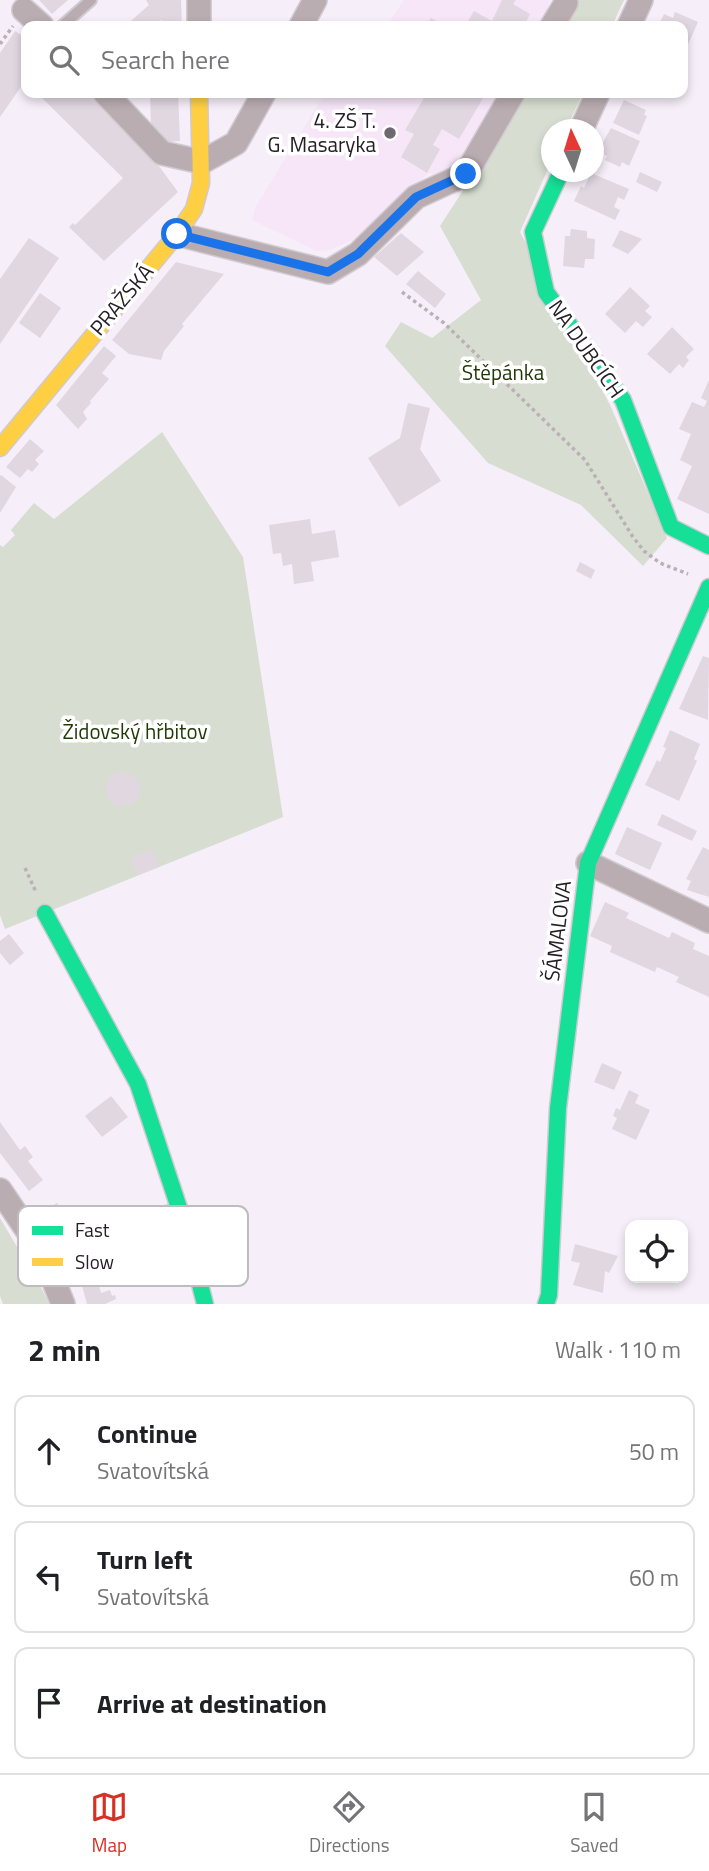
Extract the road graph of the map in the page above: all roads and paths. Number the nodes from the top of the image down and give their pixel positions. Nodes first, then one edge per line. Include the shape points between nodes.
1 (91, 0) edge
2 (199, 0) edge
3 (315, 0) edge
4 (641, 0) edge
5 (566, 3) dead end
6 (24, 10) dead end
7 (36, 21) edge
8 (68, 21) edge
9 (199, 21) edge
10 (304, 21) edge
11 (555, 21) edge
12 (631, 21) edge
13 (110, 98) edge
14 (199, 98) edge
15 (261, 98) edge
16 (510, 98) edge
17 (596, 98) edge
18 (586, 119) edge
19 (202, 162) junction
20 (556, 182) edge
21 (177, 234) junction
22 (402, 292) dead end
23 (0, 448) edge
24 (709, 546) edge
25 (703, 582) edge
26 (588, 863) junction
27 (45, 913) dead end
28 (709, 920) edge
29 (0, 1190) edge
30 (179, 1206) edge
31 (18, 1217) edge
32 (56, 1286) edge
33 (201, 1286) edge
34 (63, 1304) edge
35 (205, 1304) edge
36 (546, 1304) edge

1 - 8 lane
2 - 9 street
3 - 10 street
4 - 12 street
5 - 11 street
6 - 7 street
13 - 19 street via 162,153
14 - 19 street, PRAŽSKÁ
15 - 19 street via 236,143
16 - 21 street via 466,174 416,197 358,254 328,272
17 - 18 street
19 - 21 street, PRAŽSKÁ via 194,209
20 - 24 street, NA DUBCÍCH via 533,232 546,292 623,400 671,527
21 - 23 street, PRAŽSKÁ
22 - 25 path via 444,323 585,460 644,551
25 - 26 street, ŠÁMALOVA
26 - 28 street
26 - 36 street, ŠÁMALOVA via 558,1108
27 - 30 street via 138,1084
29 - 31 street
32 - 34 street
33 - 35 street

